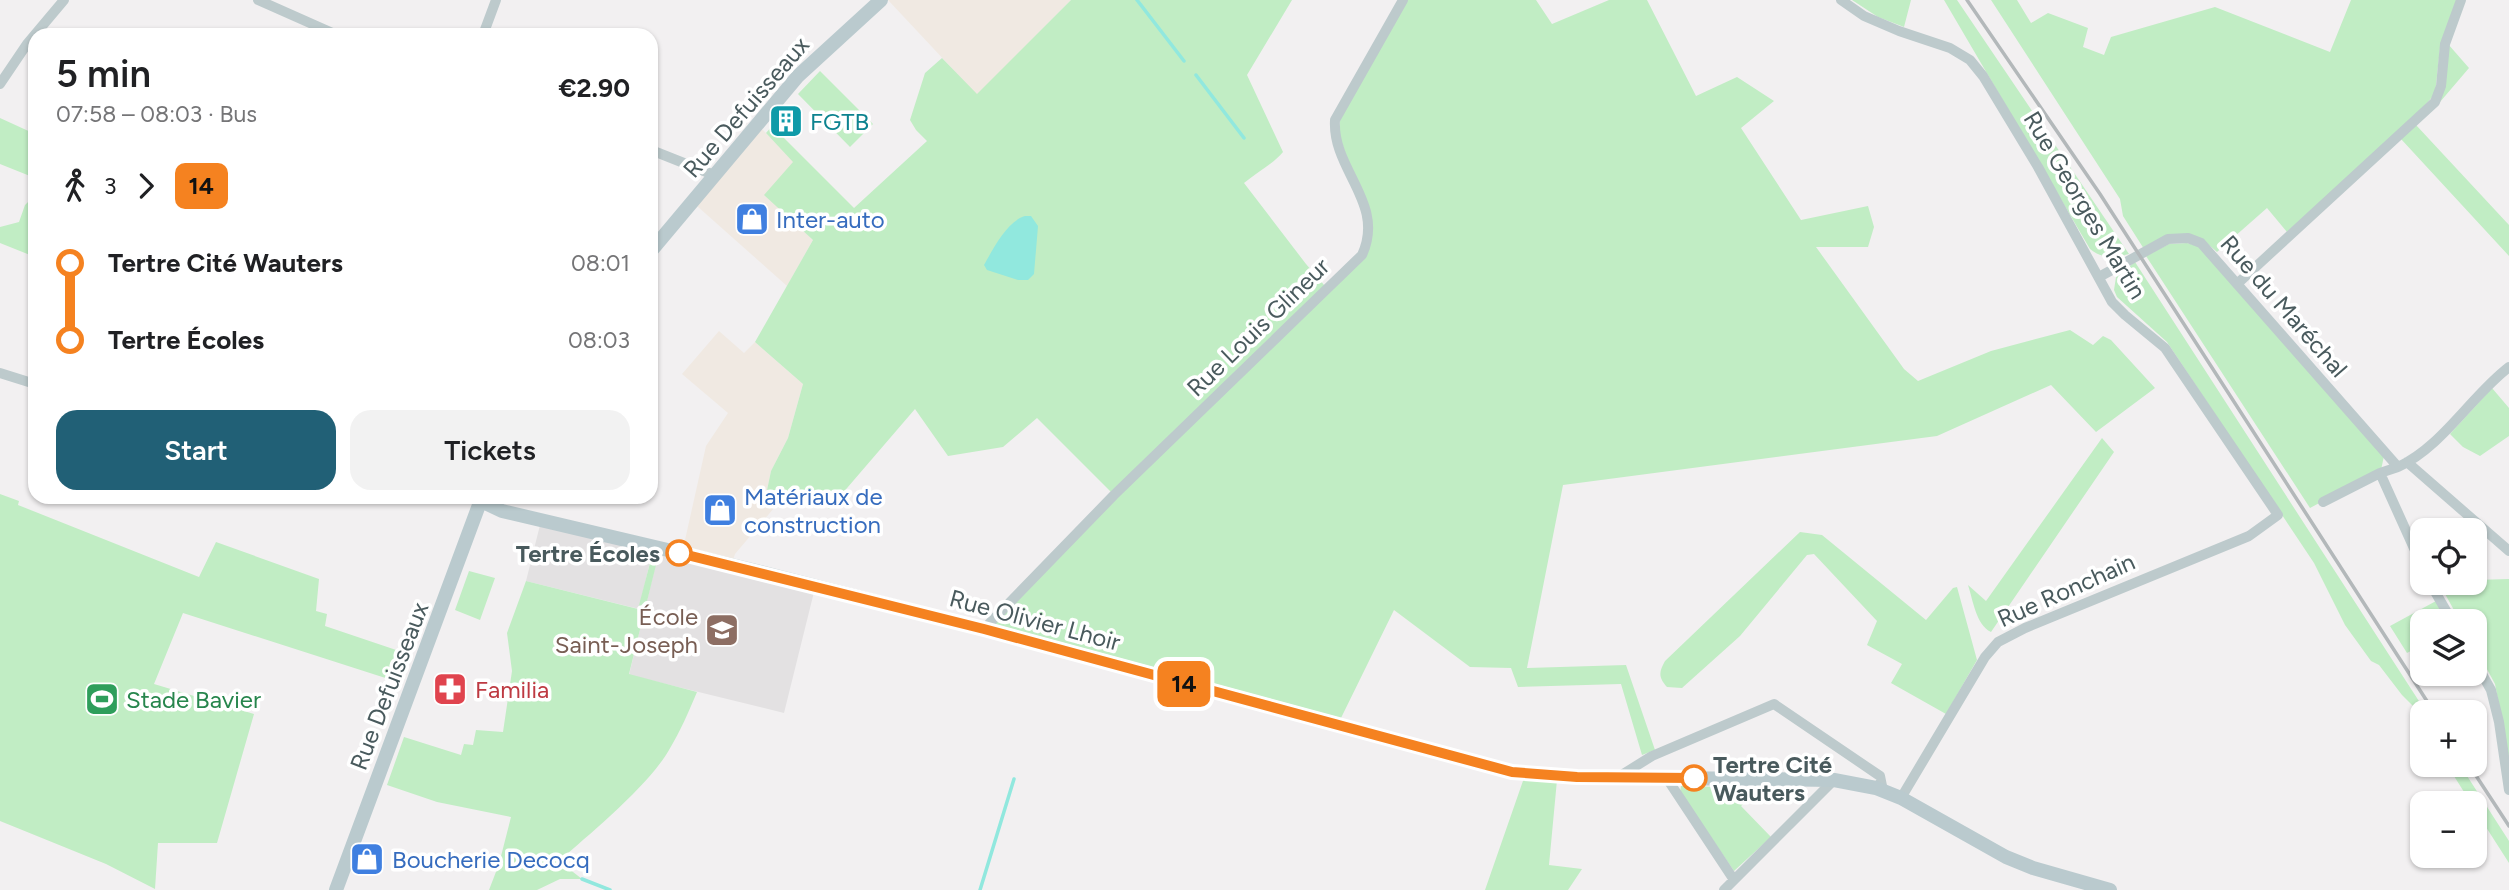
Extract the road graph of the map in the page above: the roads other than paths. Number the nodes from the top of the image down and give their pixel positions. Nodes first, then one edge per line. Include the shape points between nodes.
1 (64, 0) edge
2 (258, 0) edge
3 (496, 0) edge
4 (881, 0) edge
5 (1404, 0) edge
6 (1841, 0) edge
7 (2461, 0) edge
8 (40, 28) edge
9 (321, 28) edge
10 (486, 28) edge
11 (28, 43) edge
12 (0, 84) edge
13 (658, 153) edge
14 (714, 175) junction
15 (658, 243) edge
16 (2099, 277) junction
17 (2237, 284) junction
18 (2509, 367) edge
19 (0, 373) edge
20 (28, 382) edge
21 (2402, 465) junction
22 (2380, 473) junction
23 (2323, 502) dead end
24 (477, 504) edge
25 (490, 504) edge
26 (2278, 515) joint
27 (2410, 539) edge
28 (2509, 551) edge
29 (984, 629) junction
30 (2487, 683) edge
31 (1620, 776) junction
32 (1666, 777) junction
33 (1834, 780) junction
34 (2509, 790) edge
35 (1883, 791) junction
36 (1901, 799) junction
37 (1734, 880) junction
38 (337, 890) edge
39 (1724, 890) edge
40 (2110, 890) edge

1 - 8 street
2 - 9 street
3 - 10 street
4 - 14 street, Rue Defuisseaux via 799,76
5 - 29 street, Rue Louis Glineur via 1335,120 1336,138 1367,215 1368,238 1362,256 1114,495
6 - 16 street, Rue Georges Martin via 1864,16 1970,60 2038,167
7 - 17 street via 2445,44 2435,102
11 - 12 street
13 - 14 street
14 - 15 street, Rue Defuisseaux
16 - 17 street, Rue du Maréchal via 2168,239 2188,238 2201,243
16 - 26 street, Rue Georges Martin via 2118,308 2165,348
17 - 21 street, Rue du Maréchal
18 - 21 street via 2461,416
19 - 20 street
21 - 22 street
21 - 28 street, Rue du Maréchal
22 - 23 street
22 - 27 street
24 - 38 street, Rue Defuisseaux
25 - 29 street, Rue Olivier Lhoir via 502,511
26 - 36 street, Rue Ronchain via 2249,536 1998,642
29 - 31 street, Rue Olivier Lhoir via 1512,772
30 - 34 street via 2499,722
31 - 32 street, Rue Olivier Lhoir
31 - 35 street, Rue Olivier Lhoir via 1652,756 1774,704 1880,776
32 - 33 street, Rue Olivier Lhoir
32 - 37 street
33 - 35 street, Rue Olivier Lhoir
33 - 37 street
35 - 36 street, Rue Olivier Lhoir
36 - 40 street, Rue Olivier Lhoir via 2006,857
37 - 39 street

